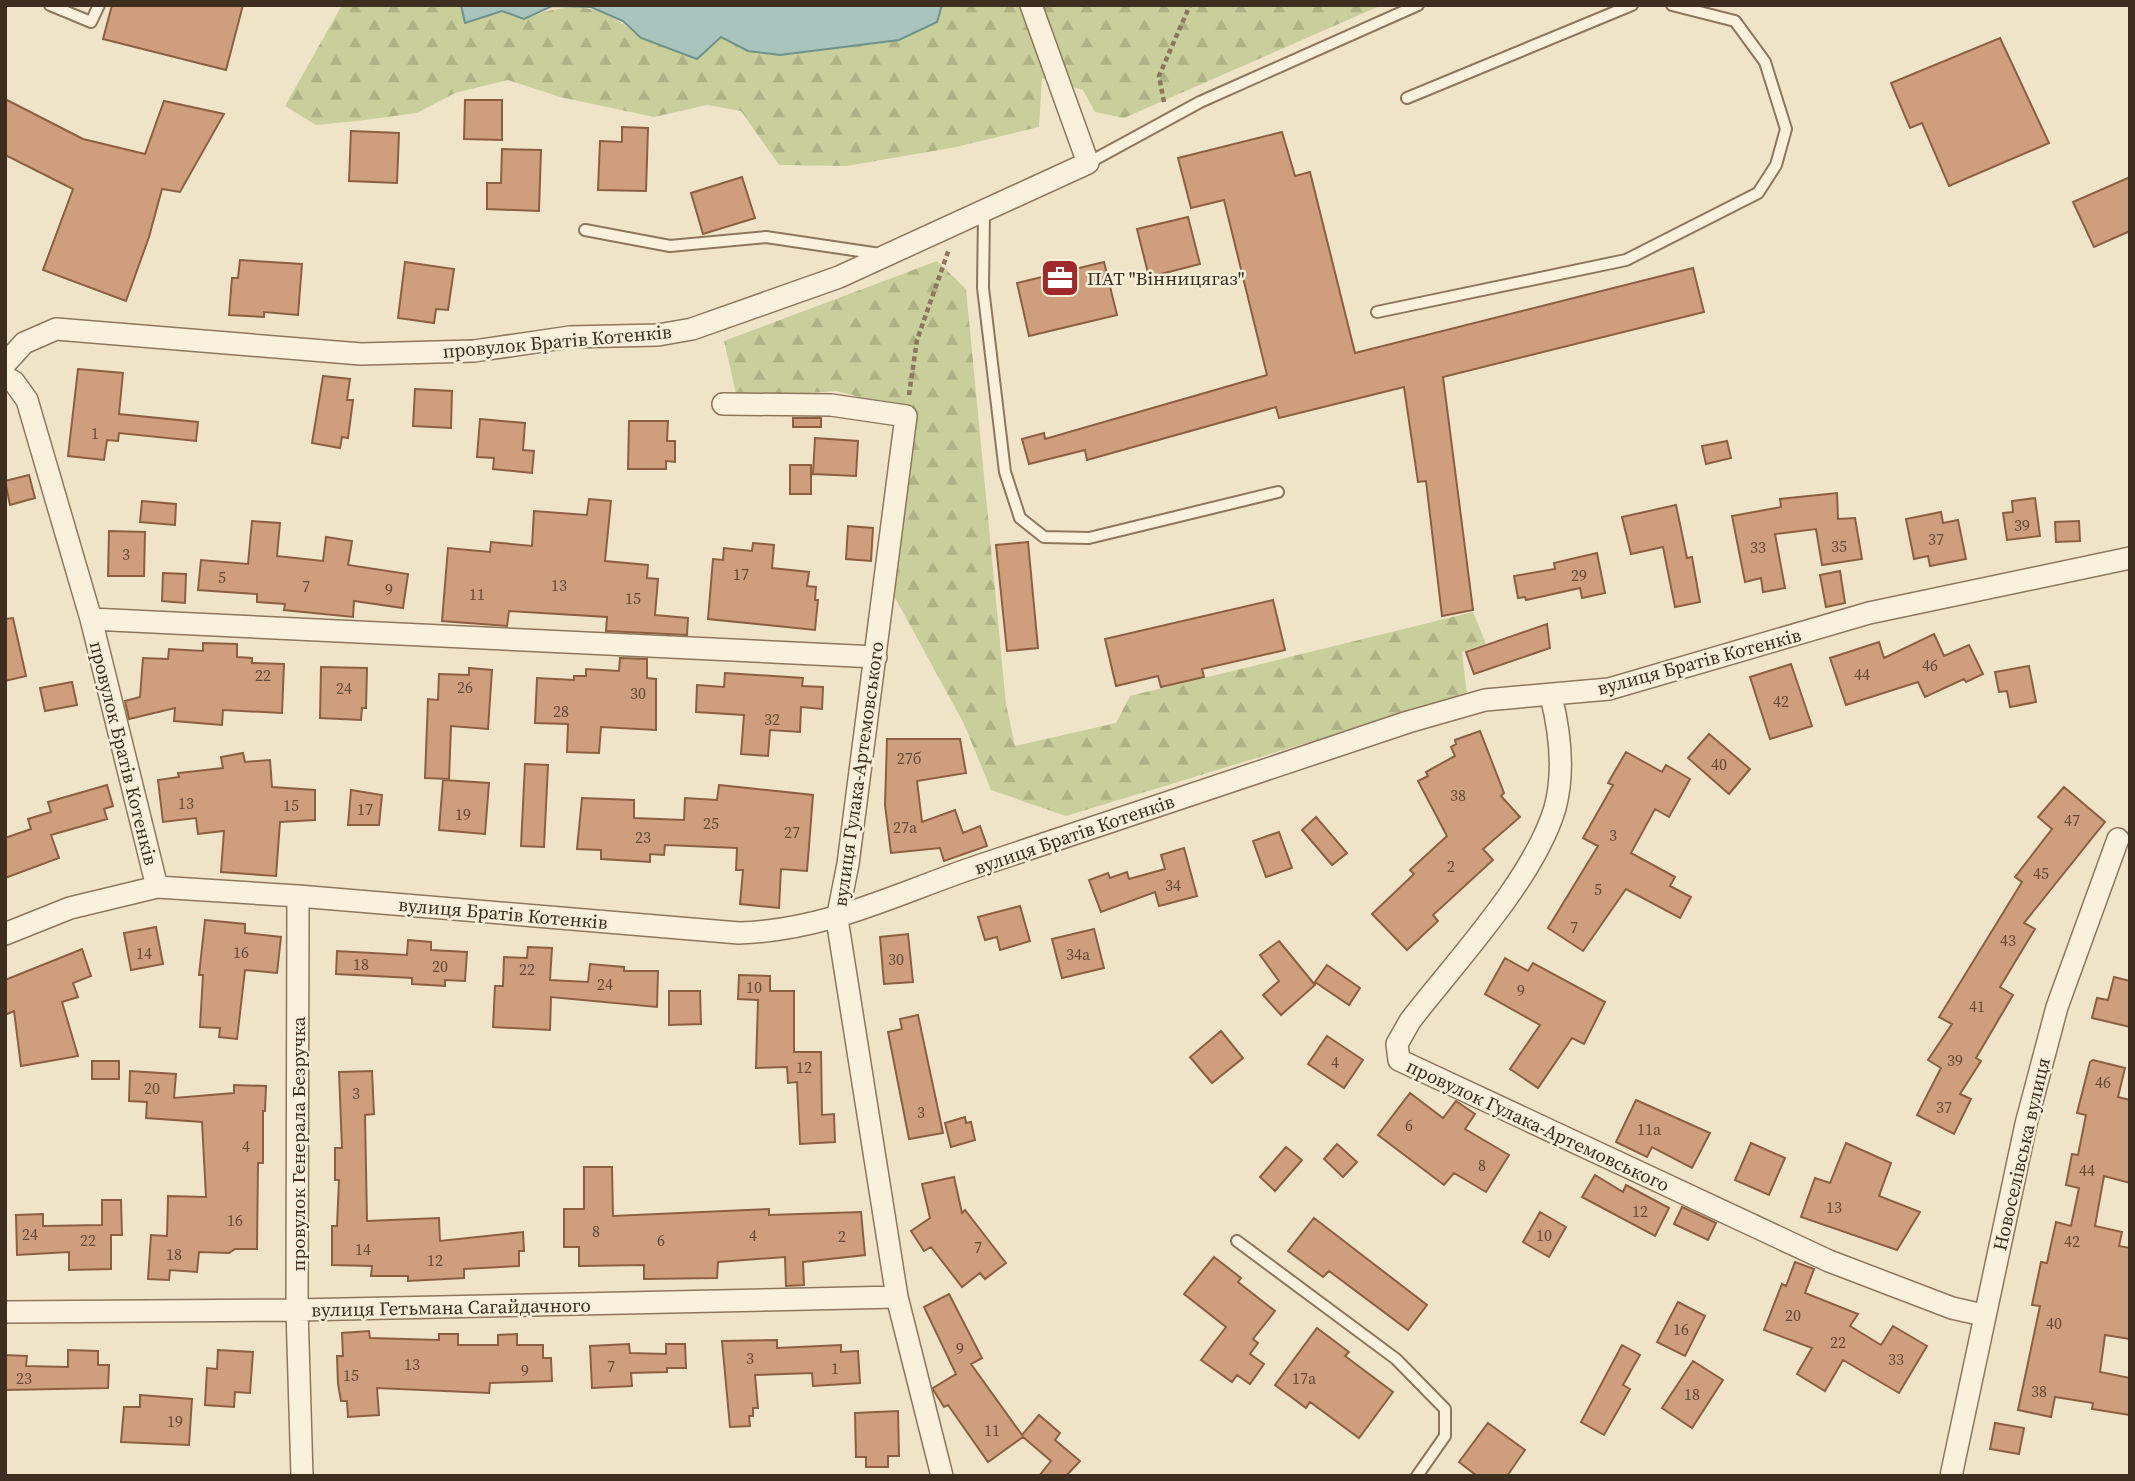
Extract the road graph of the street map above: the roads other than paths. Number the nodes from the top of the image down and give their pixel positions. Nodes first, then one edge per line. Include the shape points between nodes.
1 (50, 5) edge
2 (99, 5) edge
3 (1031, 5) edge
4 (1418, 5) edge
5 (1632, 5) edge
6 (1672, 5) edge
7 (1407, 98) dead end
8 (1088, 163) junction
9 (984, 213) junction
10 (585, 230) dead end
11 (889, 255) junction
12 (1377, 312) dead end
13 (5, 364) edge
14 (5, 377) edge
15 (723, 404) dead end
16 (1279, 492) dead end
17 (2130, 558) edge
18 (91, 619) junction
19 (876, 657) junction
20 (1552, 696) junction
21 (2118, 839) dead end
22 (157, 887) junction
23 (298, 896) junction
24 (837, 919) junction
25 (5, 934) edge
26 (1237, 1241) dead end
27 (897, 1297) junction
28 (297, 1310) junction
29 (5, 1312) edge
30 (1983, 1315) junction
31 (302, 1476) edge
32 (942, 1476) edge
33 (1417, 1476) edge
34 (1951, 1476) edge

1 - 2 lane via 91,22
3 - 8 street
4 - 8 lane via 1200,102
5 - 7 lane
6 - 12 lane via 1735,21 1765,62 1786,130 1776,165 1758,193 1626,260
8 - 9 street, провулок Братів Котенків
9 - 11 street, провулок Братів Котенків
9 - 16 lane via 983,288 1005,472 1020,518 1044,537 1089,538
10 - 11 lane via 670,246 766,237
11 - 13 street, провулок Братів Котенків via 692,329 658,335 570,337 474,351 361,354 56,329 24,343
14 - 18 street, провулок Братів Котенків via 27,400
15 - 19 street, вулиця Гулака-Артемовського via 831,405 906,416
17 - 20 street, вулиця Братів Котенків via 1869,613 1609,689
18 - 19 street, провулок Братів Котенків
18 - 22 street, провулок Братів Котенків
19 - 24 street, вулиця Гулака-Артемовського
20 - 24 street, вулиця Братів Котенків via 1485,700 1408,722 932,881
20 - 30 street, провулок Гулака-Артемовського via 1561,768 1555,807 1530,865 1410,1020 1397,1044 1399,1060 1829,1261 1952,1308
21 - 30 street, Новоселівська вулиця via 2057,1007
22 - 23 street, вулиця Братів Котенків
22 - 25 street, вулиця Братів Котенків via 70,908
23 - 24 street, вулиця Братів Котенків via 739,933 776,932
23 - 28 street, провулок Генерала Безручка
24 - 27 street, вулиця Гулака-Артемовського
26 - 33 lane via 1396,1359 1445,1409 1445,1436
27 - 28 street, вулиця Гетьмана Сагайдачного
27 - 32 street, вулиця Гулака-Артемовського
28 - 29 street, вулиця Гетьмана Сагайдачного
28 - 31 street, провулок Генерала Безручка
30 - 34 street, Новоселівська вулиця

